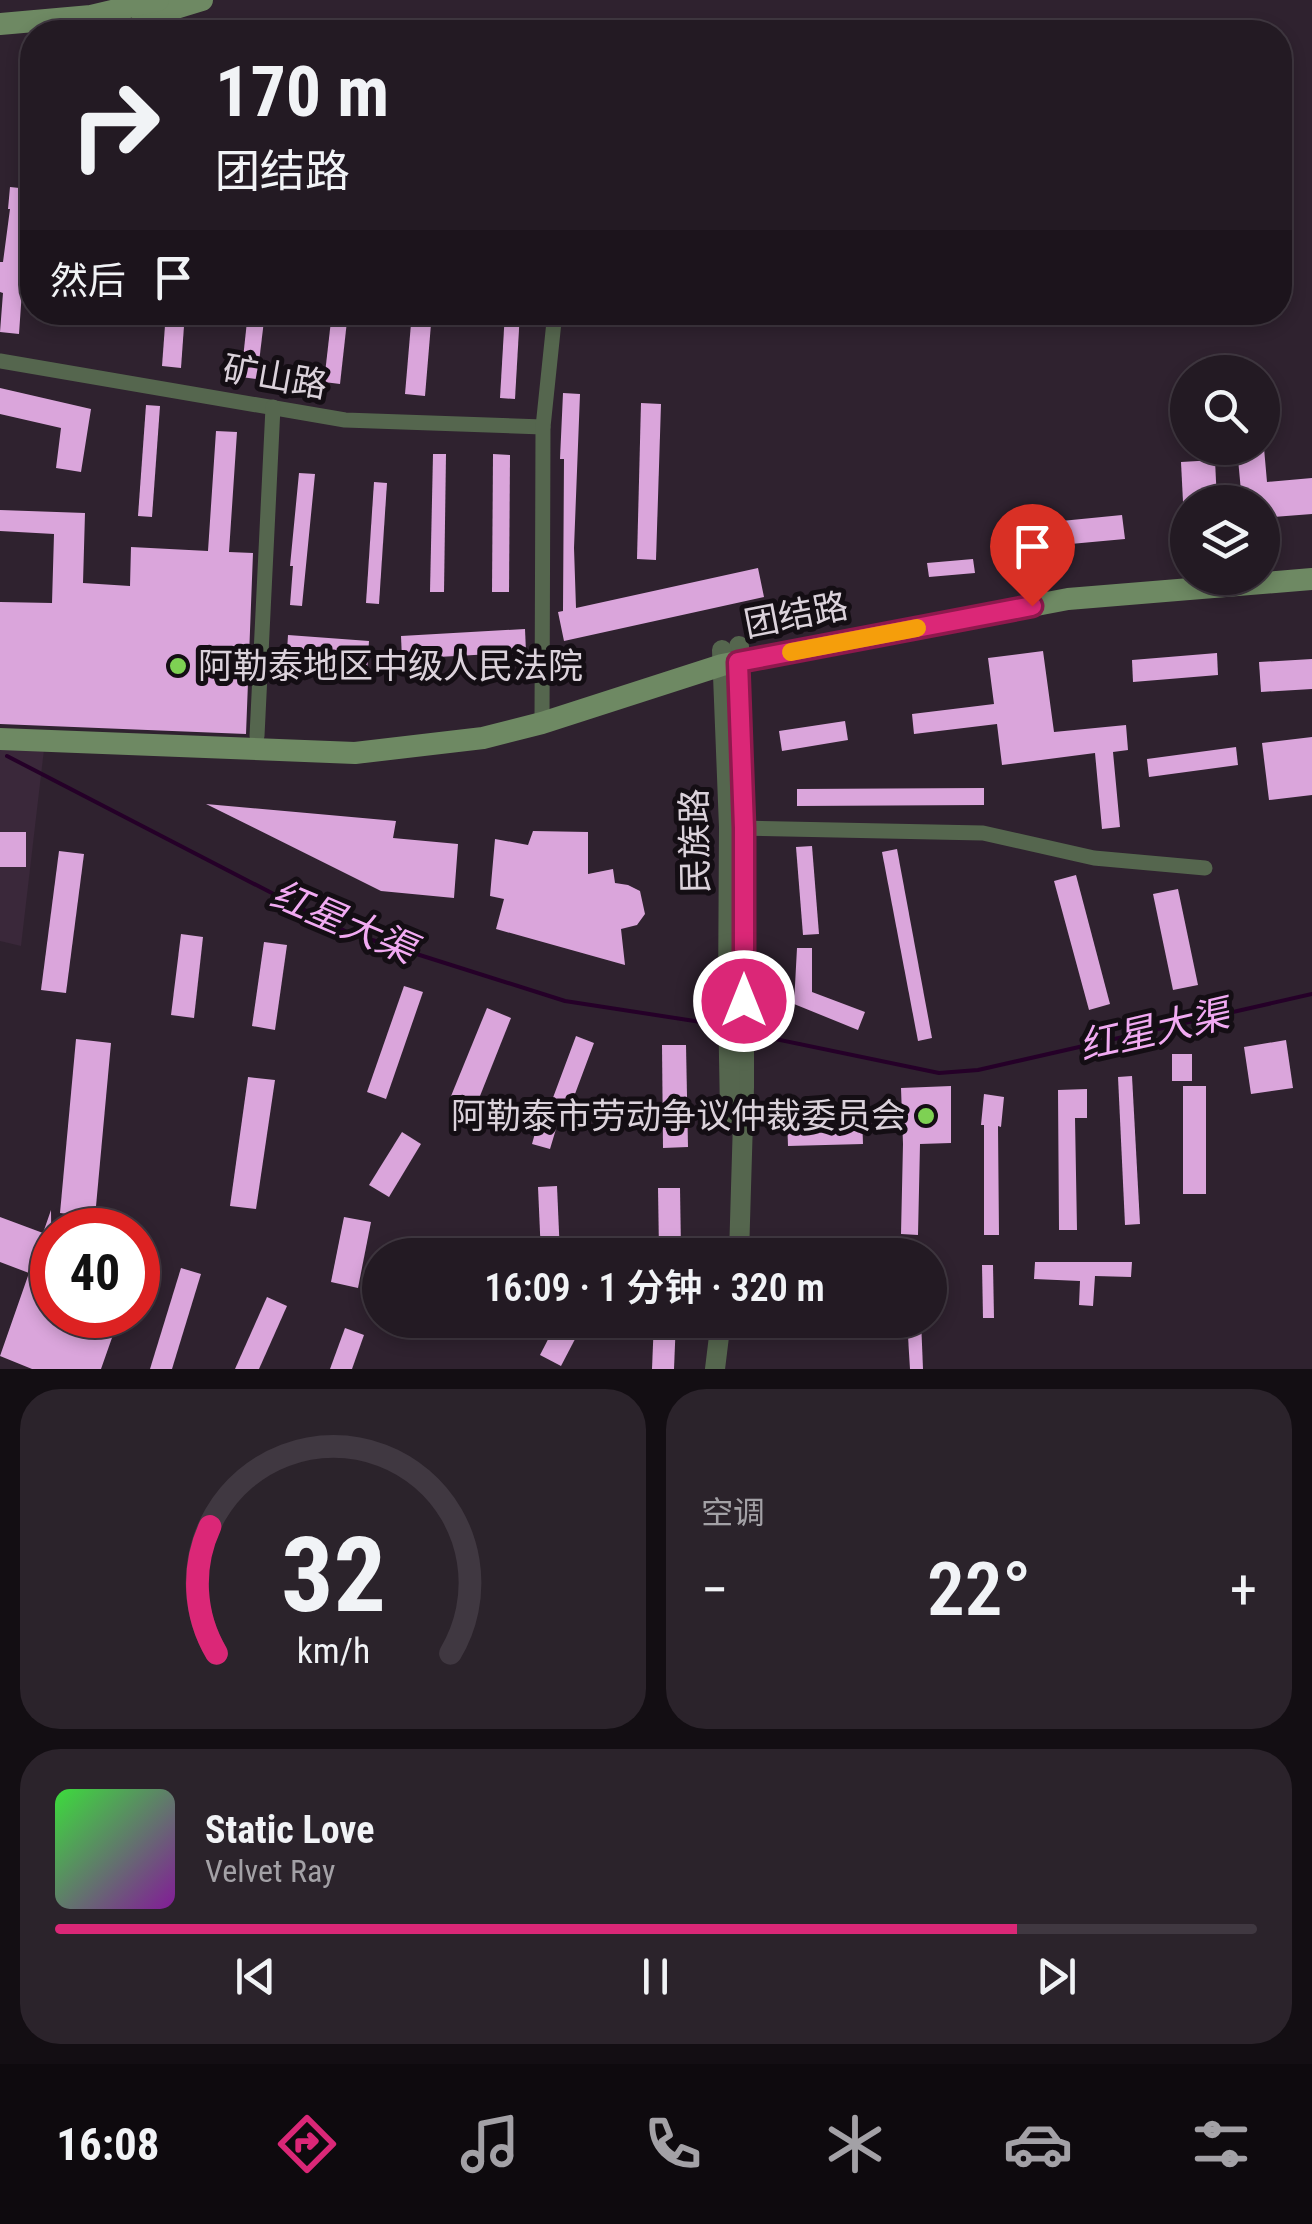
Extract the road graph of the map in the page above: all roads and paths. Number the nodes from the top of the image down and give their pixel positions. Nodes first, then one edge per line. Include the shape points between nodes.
1 (158, 0) edge
2 (202, 0) edge
3 (46, 20) edge
4 (135, 20) edge
5 (554, 325) edge
6 (0, 361) edge
7 (273, 408) junction
8 (543, 427) junction
9 (1312, 566) edge
10 (1280, 568) edge
11 (1170, 577) edge
12 (1312, 579) edge
13 (730, 656) junction
14 (542, 715) junction
15 (0, 726) edge
16 (257, 736) junction
17 (0, 739) edge
18 (737, 828) junction
19 (1205, 868) dead end
20 (736, 1043) junction
21 (726, 1238) edge
22 (739, 1238) edge
23 (719, 1338) edge
24 (732, 1338) edge
25 (715, 1369) edge
26 (728, 1369) edge

1 - 3 main road
2 - 4 main road
5 - 8 street
6 - 7 street, 矿山路
7 - 8 street, 矿山路 via 345,420
7 - 16 street
8 - 14 street
9 - 10 main road
11 - 13 main road, 团结路 via 1067,586
12 - 13 main road, 团结路 via 1068,599
13 - 14 main road, 团结路
13 - 18 street, 民族路
14 - 16 main road, 团结路 via 355,739
14 - 17 main road, 团结路 via 483,738 355,752
15 - 16 main road, 团结路
18 - 19 street via 983,834 1094,858
18 - 20 street, 民族路
20 - 21 street, 民族路
20 - 22 street, 民族路
23 - 25 street
24 - 26 street

